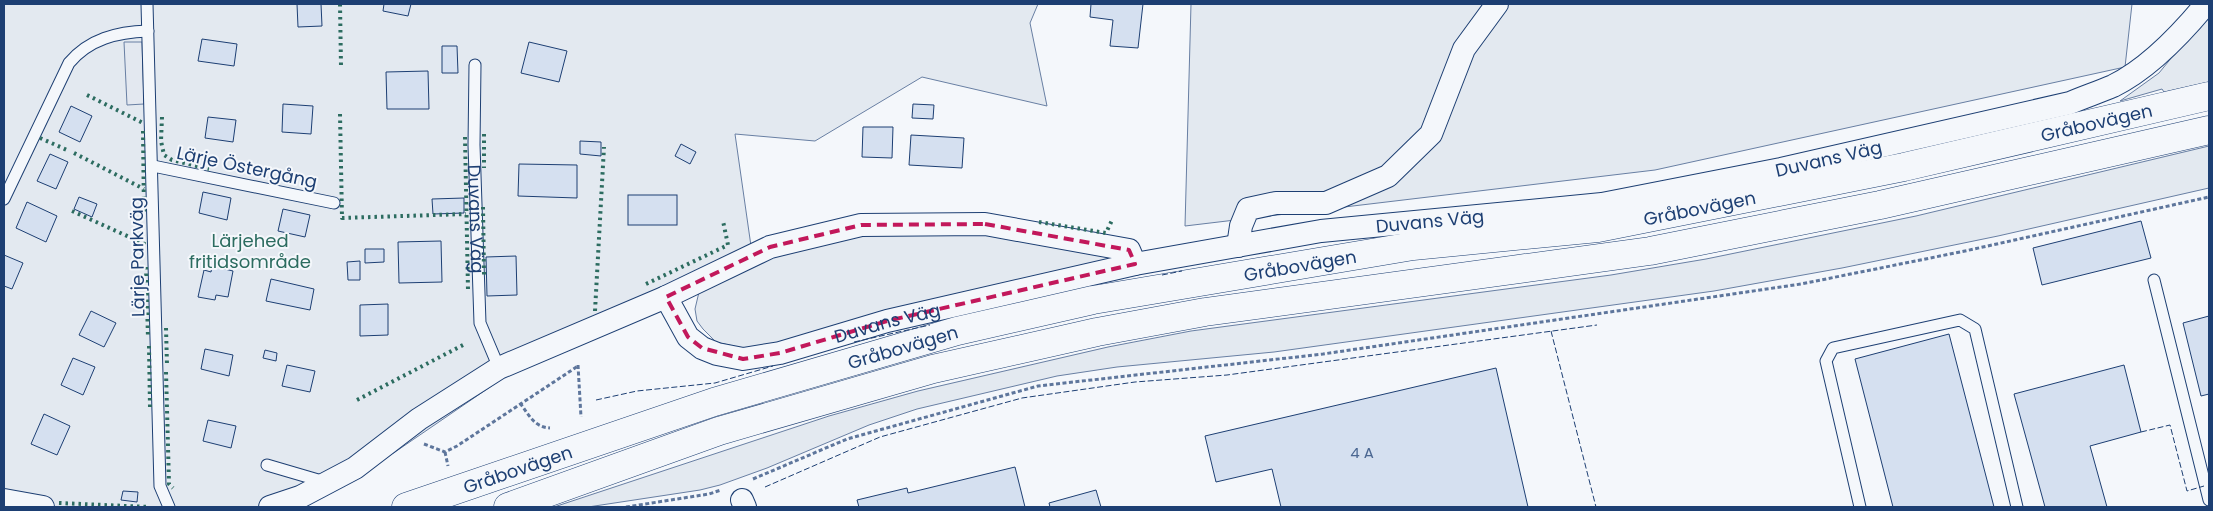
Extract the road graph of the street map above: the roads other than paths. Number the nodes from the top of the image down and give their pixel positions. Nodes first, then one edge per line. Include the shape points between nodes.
1 (148, 4) edge
2 (1497, 4) edge
3 (2206, 4) edge
4 (148, 31) junction
5 (475, 65) dead end
6 (2209, 96) edge
7 (2209, 130) edge
8 (153, 166) junction
9 (4, 199) edge
10 (334, 203) dead end
11 (1238, 246) junction
12 (1135, 264) junction
13 (2154, 280) dead end
14 (666, 297) junction
15 (499, 368) junction
16 (267, 465) dead end
17 (327, 482) junction
18 (4, 500) edge
19 (2209, 500) edge
20 (43, 507) edge
21 (169, 507) edge
22 (270, 507) edge
23 (406, 507) edge
24 (508, 507) edge
25 (1860, 507) edge
26 (2017, 507) edge

1 - 4 lane, Lärje Parkväg
2 - 11 street via 1464,49 1431,134 1388,176 1326,203 1276,203 1248,208
3 - 11 street, Duvans Väg via 2155,56 2131,74 2114,85 2070,103 1781,169 1602,204 1321,231
4 - 8 lane, Lärje Parkväg
4 - 9 lane via 100,39 78,51 69,63
5 - 15 lane, Duvans Väg via 474,145 480,323
6 - 23 main road, Gråbovägen via 1904,168 1598,228 1413,246 1093,300 976,326 714,402
7 - 24 main road, Gråbovägen via 1880,205 1650,251 1205,312 1087,334 933,370 719,432
8 - 10 lane, Lärje Östergång
8 - 21 lane, Lärje Parkväg via 160,486
11 - 12 street, Duvans Väg
12 - 14 street via 1129,250 985,224 861,225 770,247
12 - 14 street, Duvans Väg via 886,321 780,353 743,359 717,354 688,337
13 - 19 lane
14 - 15 street
15 - 17 street via 419,420 355,468
16 - 17 lane
17 - 22 street via 300,497
18 - 20 street
25 - 26 lane via 1826,361 1833,348 1960,320 1975,329

